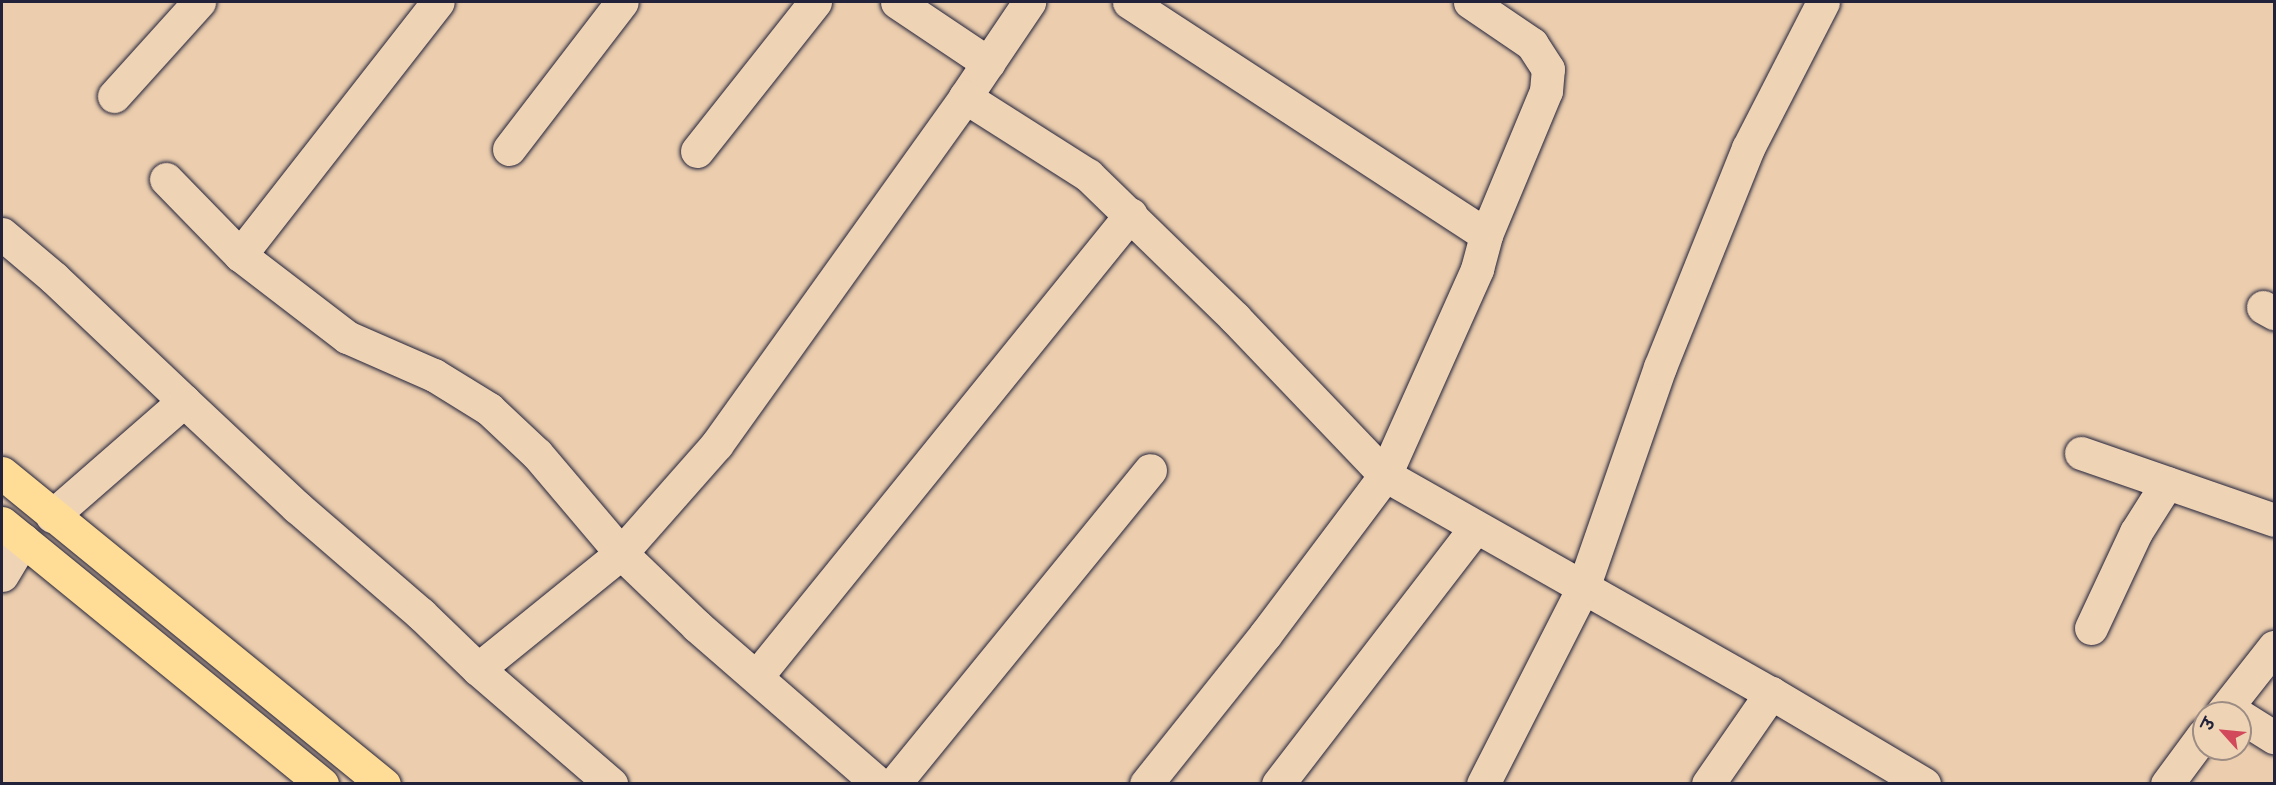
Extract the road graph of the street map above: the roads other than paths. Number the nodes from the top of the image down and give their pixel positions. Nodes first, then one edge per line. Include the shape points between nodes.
1 (199, 2) edge
2 (438, 2) edge
3 (622, 2) edge
4 (815, 2) edge
5 (1029, 2) edge
6 (1129, 2) edge
7 (1470, 2) edge
8 (1823, 2) edge
9 (914, 7) edge
10 (988, 63) junction
11 (114, 96) dead end
12 (964, 97) junction
13 (509, 149) dead end
14 (697, 151) dead end
15 (166, 179) dead end
16 (1131, 214) junction
17 (2, 234) edge
18 (1486, 236) junction
19 (240, 255) junction
20 (184, 400) junction
21 (2081, 453) dead end
22 (1150, 470) dead end
23 (2, 473) edge
24 (1385, 475) junction
25 (2167, 483) junction
26 (52, 516) junction
27 (2274, 520) edge
28 (1476, 527) junction
29 (12, 532) edge
30 (621, 553) junction
31 (2, 575) edge
32 (1583, 588) junction
33 (2091, 627) dead end
34 (2274, 647) edge
35 (478, 669) junction
36 (757, 676) junction
37 (1771, 693) junction
38 (2238, 701) edge
39 (2252, 724) edge
40 (2274, 737) edge
41 (2192, 750) edge
42 (1914, 781) edge
43 (322, 783) edge
44 (384, 783) edge
45 (611, 783) edge
46 (879, 783) edge
47 (894, 783) edge
48 (1146, 783) edge
49 (1278, 783) edge
50 (1483, 783) edge
51 (1708, 783) edge
52 (2167, 783) edge

1 - 11 street
2 - 19 street
3 - 13 street
4 - 14 street
5 - 10 street
6 - 18 street
7 - 18 street via 1532,44 1548,69 1546,91
8 - 32 street via 1740,170 1660,367
9 - 10 street
10 - 12 street
12 - 16 street via 1088,175
12 - 30 street via 717,444
15 - 19 street
16 - 24 street
16 - 36 street
17 - 20 street
18 - 24 street via 1477,269
19 - 30 street via 347,337 434,375 489,409 537,454
20 - 26 street
20 - 35 street
21 - 25 street
22 - 47 street
23 - 26 highway
24 - 28 street
24 - 48 street via 1265,636
25 - 27 street
25 - 33 street via 2136,532
26 - 44 highway
28 - 32 street
28 - 49 street
29 - 31 street
29 - 43 highway
30 - 35 street
30 - 36 street via 697,626
32 - 37 street
32 - 50 street
34 - 38 street
35 - 45 street
36 - 46 street
37 - 42 street
37 - 51 street
39 - 40 street
41 - 52 street

